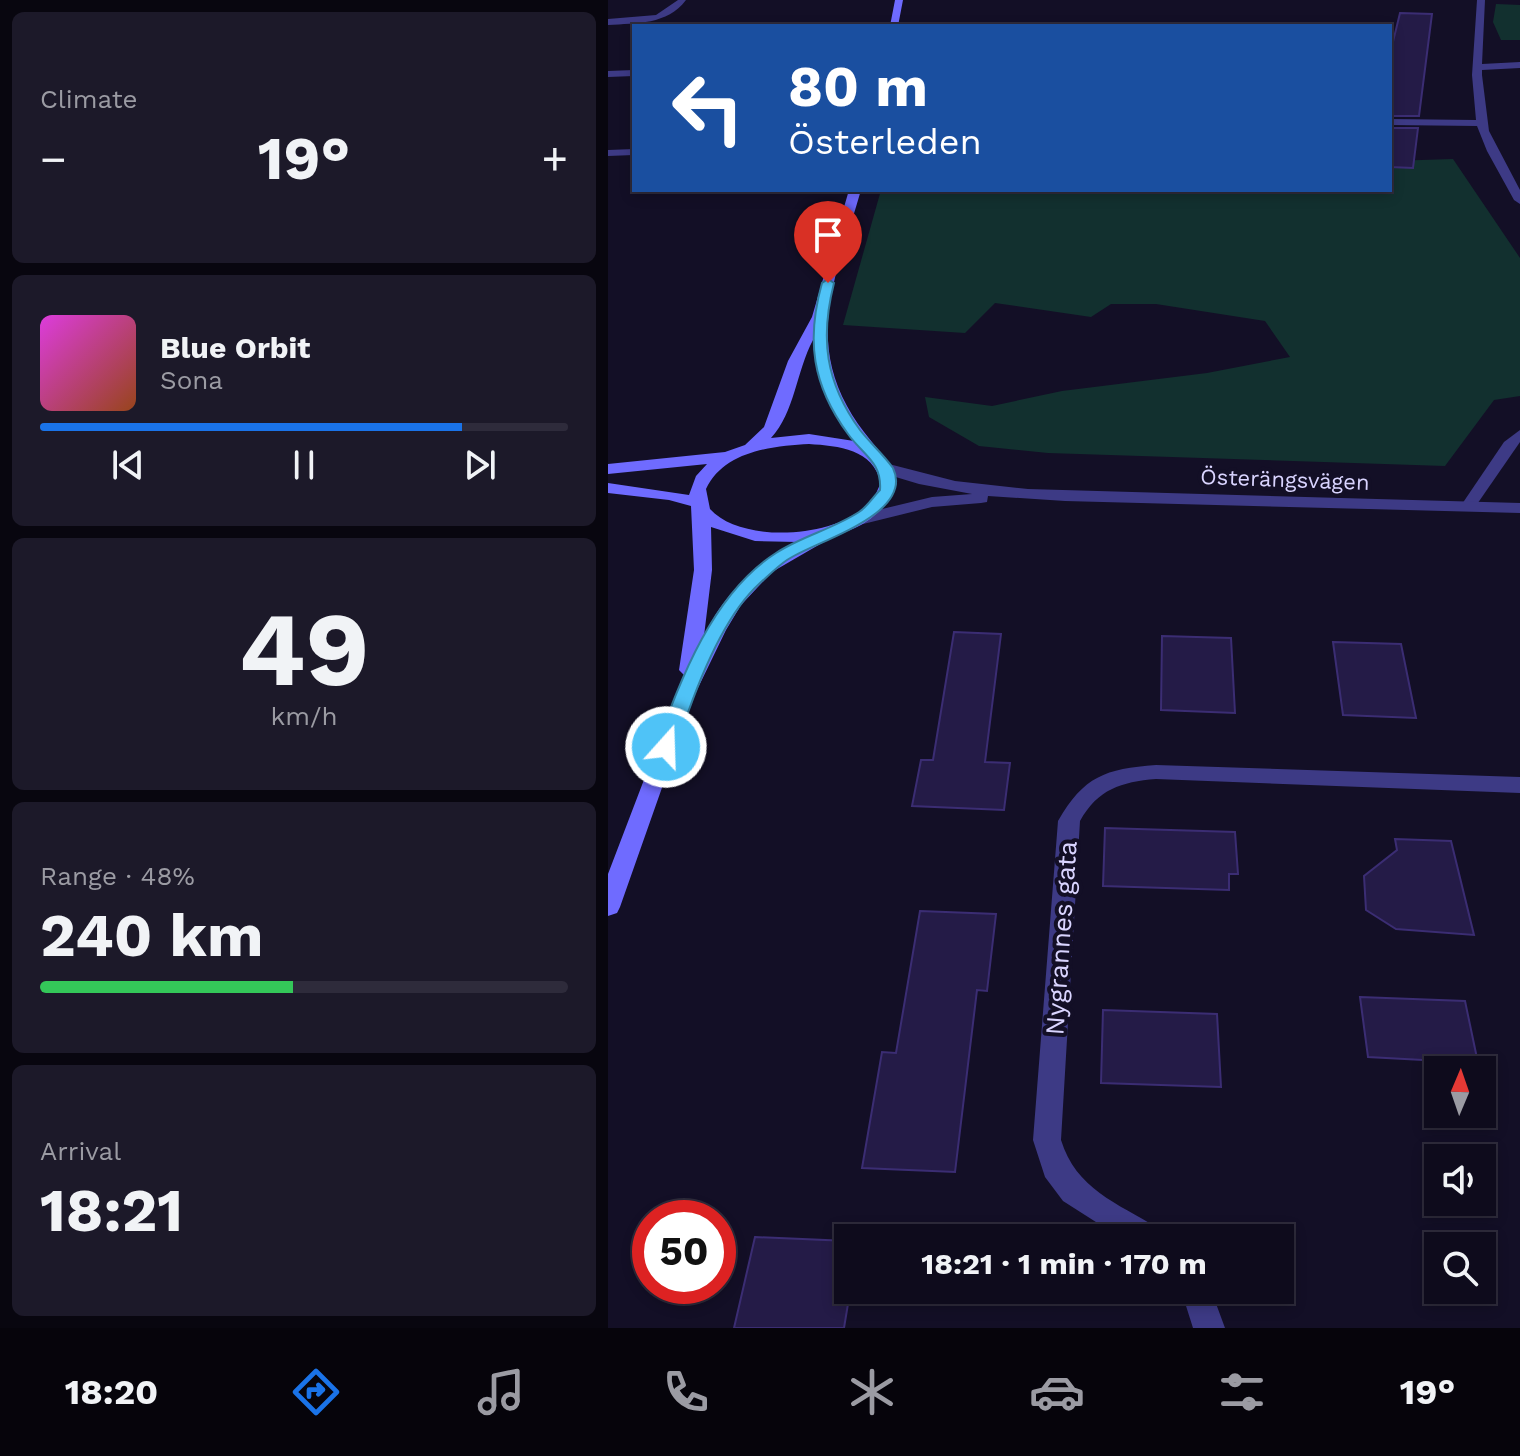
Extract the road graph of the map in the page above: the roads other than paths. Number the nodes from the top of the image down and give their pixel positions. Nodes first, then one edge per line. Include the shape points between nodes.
1 (682, 0) edge
2 (899, 0) edge
3 (1481, 0) edge
4 (608, 22) edge
5 (894, 24) edge
6 (1520, 65) edge
7 (1478, 67) junction
8 (632, 73) edge
9 (608, 74) edge
10 (1392, 122) edge
11 (1481, 123) junction
12 (632, 152) edge
13 (608, 153) edge
14 (854, 192) edge
15 (1520, 200) edge
16 (819, 317) junction
17 (1520, 434) edge
18 (737, 454) junction
19 (880, 462) junction
20 (608, 469) edge
21 (608, 488) edge
22 (1049, 494) junction
23 (700, 507) junction
24 (1468, 507) junction
25 (1520, 508) edge
26 (847, 525) junction
27 (685, 694) junction
28 (1520, 785) edge
29 (608, 907) edge
30 (1124, 1224) edge
31 (1201, 1304) edge
32 (1209, 1328) edge

1 - 4 street via 677,9 659,17
2 - 5 main road
3 - 7 street
6 - 7 street
7 - 11 street
8 - 9 street
10 - 11 street
11 - 15 street
12 - 13 street
14 - 16 main road
16 - 18 main road via 794,365 778,418 761,441
16 - 19 main road via 826,382 853,431
17 - 24 lane
18 - 19 main road via 776,442 825,440 854,446
18 - 20 main road
18 - 23 main road via 701,482
19 - 22 street, Österängsvägen via 915,479
19 - 26 main road via 889,483 883,499
21 - 23 main road via 670,495
22 - 24 street, Österängsvägen
22 - 26 street, Österängsvägen via 932,502
23 - 26 main road via 724,528 766,537 803,536
23 - 27 main road via 703,570
24 - 25 street, Österängsvägen
26 - 27 main road via 782,556 750,582 716,630
27 - 29 main road
28 - 30 street, Nygrannes gata via 1156,772 1128,774 1082,795 1069,821 1047,1140 1055,1168 1073,1192
31 - 32 street

